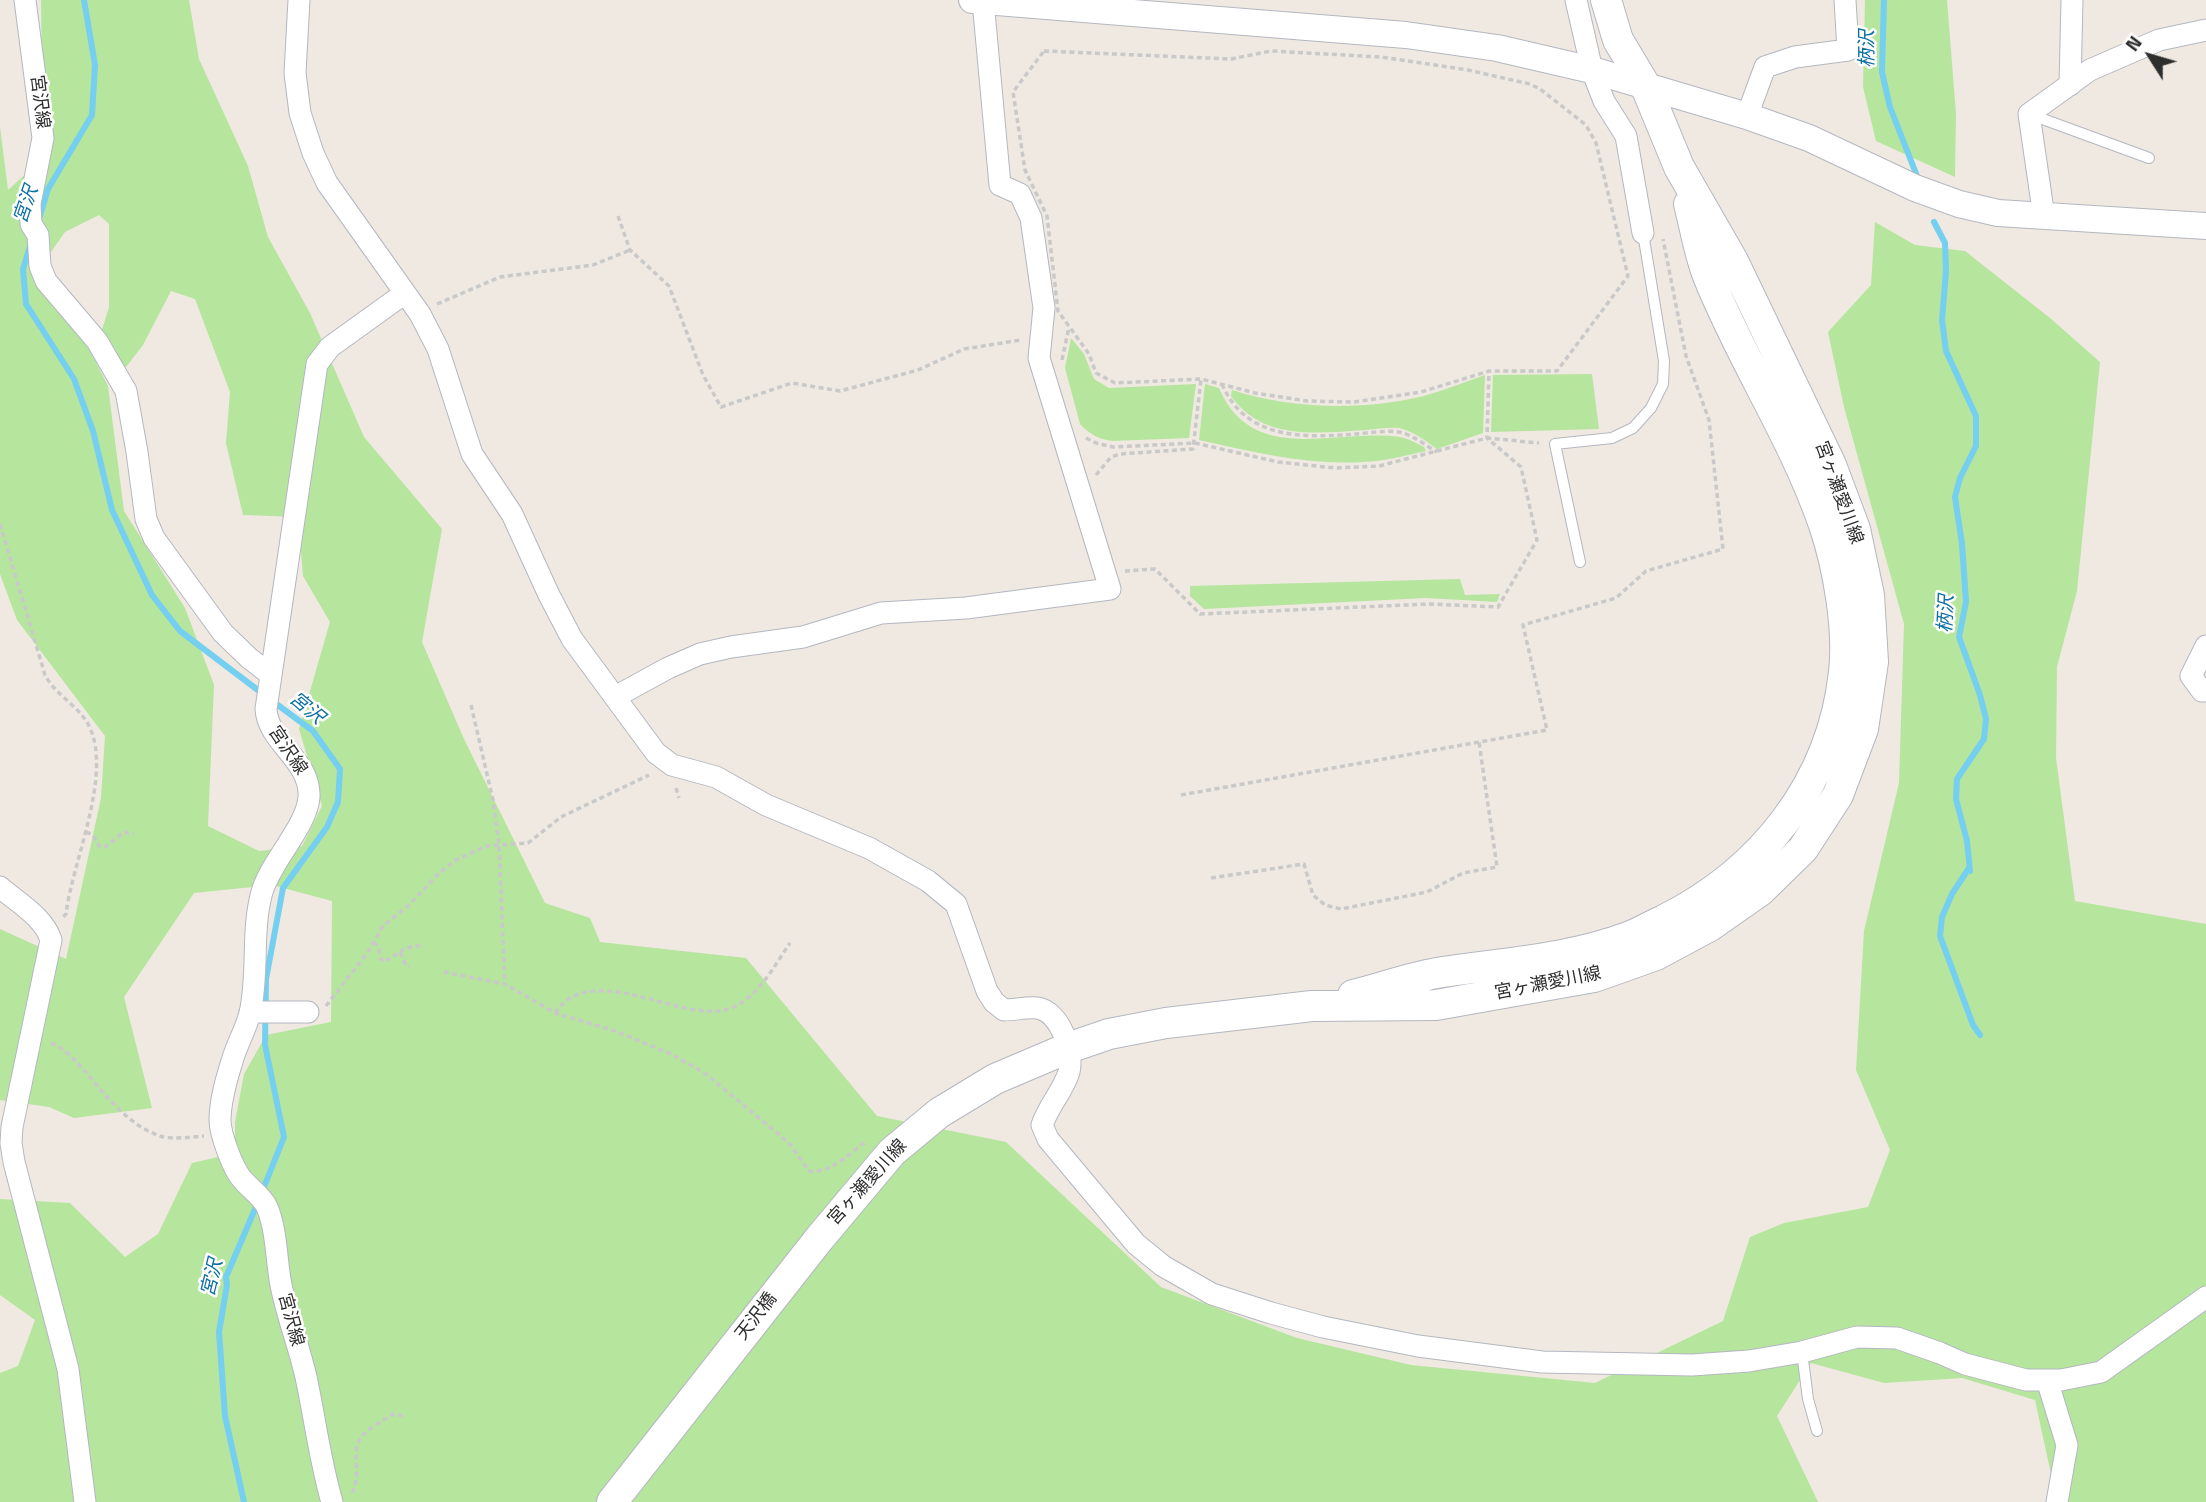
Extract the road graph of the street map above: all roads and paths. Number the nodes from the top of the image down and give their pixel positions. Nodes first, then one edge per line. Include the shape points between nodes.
1 (25, 0) edge
2 (299, 0) edge
3 (1576, 0) edge
4 (1606, 0) edge
5 (1625, 0) edge
6 (1845, 0) edge
7 (2072, 0) edge
8 (978, 1) edge
9 (2206, 30) edge
10 (1592, 70) junction
11 (2070, 85) junction
12 (1646, 87) junction
13 (2029, 114) junction
14 (1747, 116) junction
15 (2149, 158) dead end
16 (618, 216) dead end
17 (2044, 217) junction
18 (2206, 226) edge
19 (1652, 230) junction
20 (630, 250) junction
21 (405, 293) junction
22 (420, 314) junction
23 (1069, 327) junction
24 (1040, 337) junction
25 (1060, 369) dead end
26 (1489, 371) junction
27 (1201, 379) junction
28 (1222, 384) junction
29 (1083, 436) dead end
30 (1487, 438) junction
31 (1195, 443) junction
32 (1555, 444) junction
33 (1437, 452) junction
34 (1095, 477) dead end
35 (0, 524) edge
36 (1580, 562) dead end
37 (1121, 571) dead end
38 (2206, 646) edge
39 (271, 675) junction
40 (2206, 691) edge
41 (615, 697) junction
42 (471, 705) dead end
43 (1479, 742) junction
44 (669, 763) junction
45 (1181, 795) dead end
46 (86, 832) junction
47 (134, 834) dead end
48 (499, 845) junction
49 (1211, 878) dead end
50 (0, 887) edge
51 (48, 930) junction
52 (374, 942) junction
53 (790, 943) dead end
54 (422, 945) dead end
55 (400, 952) junction
56 (409, 967) dead end
57 (444, 972) dead end
58 (505, 984) junction
59 (250, 1012) junction
60 (308, 1012) joint
61 (555, 1013) junction
62 (30, 1040) junction
63 (1068, 1048) junction
64 (222, 1132) junction
65 (870, 1138) dead end
66 (818, 1239) joint
67 (2206, 1297) edge
68 (1802, 1352) junction
69 (2047, 1380) junction
70 (404, 1416) dead end
71 (1817, 1431) dead end
72 (341, 1499) edge
73 (85, 1502) edge
74 (611, 1502) edge
75 (2057, 1502) edge

1 - 39 street, 宮沢線 via 43,138 30,204 40,266 47,281 97,341 126,391 146,519 154,538 223,634
2 - 21 street via 295,73 300,113 313,152 327,183
3 - 10 street
4 - 12 main road, 宮ヶ瀬愛川線 via 1618,40
5 - 12 main road, 宮ヶ瀬愛川線
6 - 14 street via 1848,50 1795,57 1765,67
7 - 11 street
8 - 10 street via 1406,35 1496,48
8 - 24 street via 1000,185 1020,194 1031,218 1044,308
9 - 11 street via 2159,40 2090,70
10 - 12 street
10 - 19 street via 1604,101 1626,136
11 - 13 street
12 - 14 street
12 - 63 main road, 宮ヶ瀬愛川線 via 1679,167 1733,261 1831,465 1855,529 1869,595 1873,662 1863,729 1838,795 1803,849 1760,891 1710,926 1656,955 1594,977 1436,1005 1312,1006 1166,1023
13 - 15 lane
13 - 17 street
14 - 17 street via 1809,138 1958,204 1998,214
16 - 20 path
17 - 18 street
19 - 32 lane via 1663,384 1651,408 1633,428 1612,438
19 - 43 path via 1709,420 1723,549 1646,571 1616,598 1523,625 1547,730
20 - 22 path via 593,265 500,277
20 - 24 path via 669,286 703,375 721,407 792,383 840,391 918,370 964,349
21 - 22 street
21 - 39 street via 330,346 317,364
22 - 41 street via 438,349 472,454 512,514 572,639
23 - 25 path
23 - 26 path via 1058,311 1046,216 1025,170 1013,92 1044,51 1231,59 1271,51 1381,57 1530,84 1586,125 1596,143 1628,276 1557,371
23 - 27 path via 1089,354 1096,373 1115,383
24 - 41 street via 1039,358 1110,589 966,608 881,613 803,636 700,654
26 - 28 path via 1421,392 1354,402 1307,401
26 - 30 path
27 - 28 path
27 - 31 path
28 - 33 path via 1240,413 1279,433 1399,432
29 - 31 path via 1113,447
30 - 32 path
30 - 33 path
30 - 37 path via 1521,467 1537,540 1498,607 1429,604 1200,614 1155,569
31 - 33 path via 1278,462 1335,468 1379,466
31 - 34 path via 1193,449 1111,457
32 - 36 lane
35 - 46 path via 45,675 84,718 94,741 94,788
38 - 40 street via 2191,676
39 - 59 street, 宮沢線 via 267,721 306,773 309,793 308,806 262,892
41 - 44 street via 656,753
42 - 48 path
43 - 45 path
43 - 49 path via 1497,867 1462,873 1427,892 1341,909 1325,905 1313,895 1304,864
44 - 48 path via 561,817 528,843
44 - 63 street via 716,777 766,805 869,848 928,881 956,904 993,1002 1004,1010 1048,1012
46 - 47 path via 100,847 124,832
46 - 51 path via 65,914
48 - 52 path via 485,846 456,860 383,926
48 - 58 path
50 - 51 street
51 - 62 street via 51,940
52 - 55 path via 384,962
52 - 60 path via 324,1008
53 - 61 path via 758,988 727,1009 703,1011 596,989 562,1002
54 - 55 path
55 - 56 path
57 - 58 path
58 - 61 path
59 - 60 street
59 - 64 street, 宮沢線 via 233,1056 222,1105
61 - 65 path via 615,1031 706,1074 789,1143 809,1171 828,1169
62 - 64 path via 59,1046 117,1109 153,1133 178,1137
62 - 73 street via 11,1143 68,1369
63 - 66 main road, 宮ヶ瀬愛川線 via 995,1079 939,1113 892,1152
63 - 68 street via 1070,1069 1042,1125 1048,1139 1136,1244 1163,1266 1212,1294 1323,1327 1418,1346 1542,1362 1692,1365
64 - 72 street, 宮沢線 via 239,1177 266,1204 319,1453
66 - 74 main road, 天沢橋
67 - 69 street via 2101,1372
68 - 69 street via 1857,1337 1897,1339 1965,1364 2026,1380
68 - 71 lane
69 - 75 street via 2067,1445
70 - 72 path via 393,1415 363,1436 357,1444 358,1481

